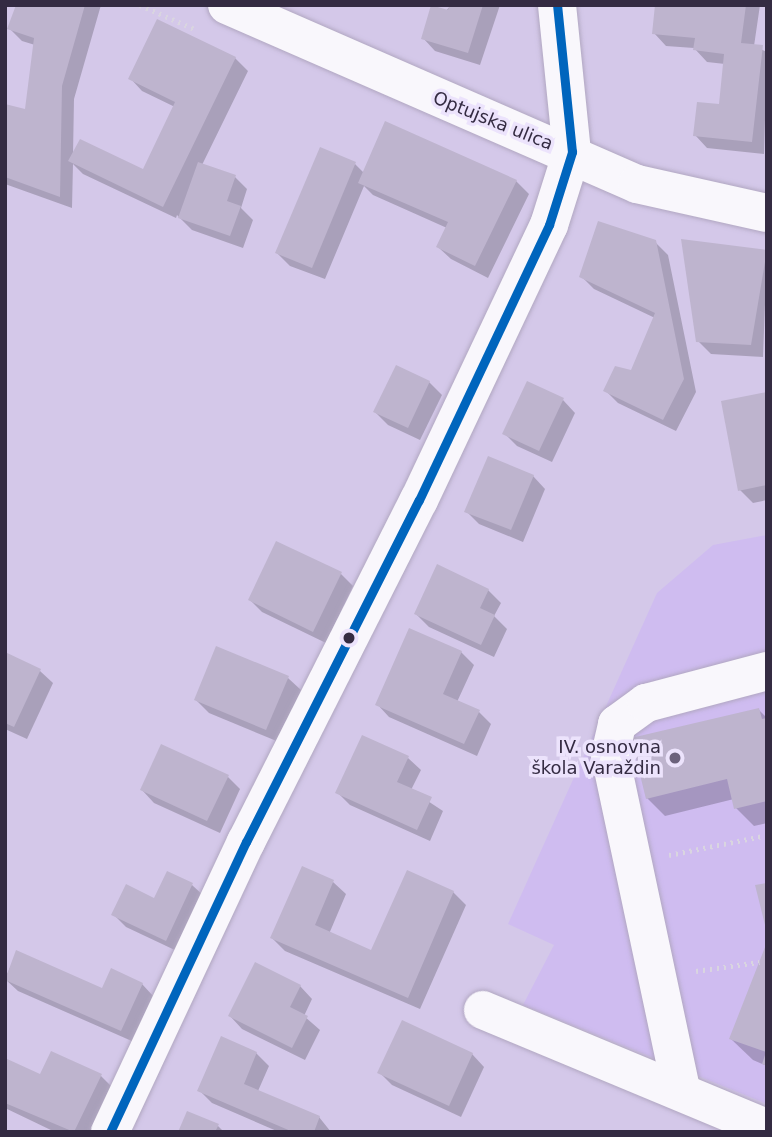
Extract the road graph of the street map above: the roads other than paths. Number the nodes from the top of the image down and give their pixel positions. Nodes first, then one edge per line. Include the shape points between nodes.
1 (227, 5) edge
2 (557, 5) edge
3 (572, 152) junction
4 (767, 213) edge
5 (767, 671) edge
6 (483, 1010) dead end
7 (681, 1089) junction
8 (767, 1129) edge
9 (110, 1132) edge

1 - 3 street, Optujska ulica via 466,114
2 - 3 street
3 - 4 street, Optujska ulica via 637,184
3 - 9 street via 549,225 490,351 246,842
5 - 7 street via 646,703 617,724 610,755
6 - 7 street
7 - 8 street

